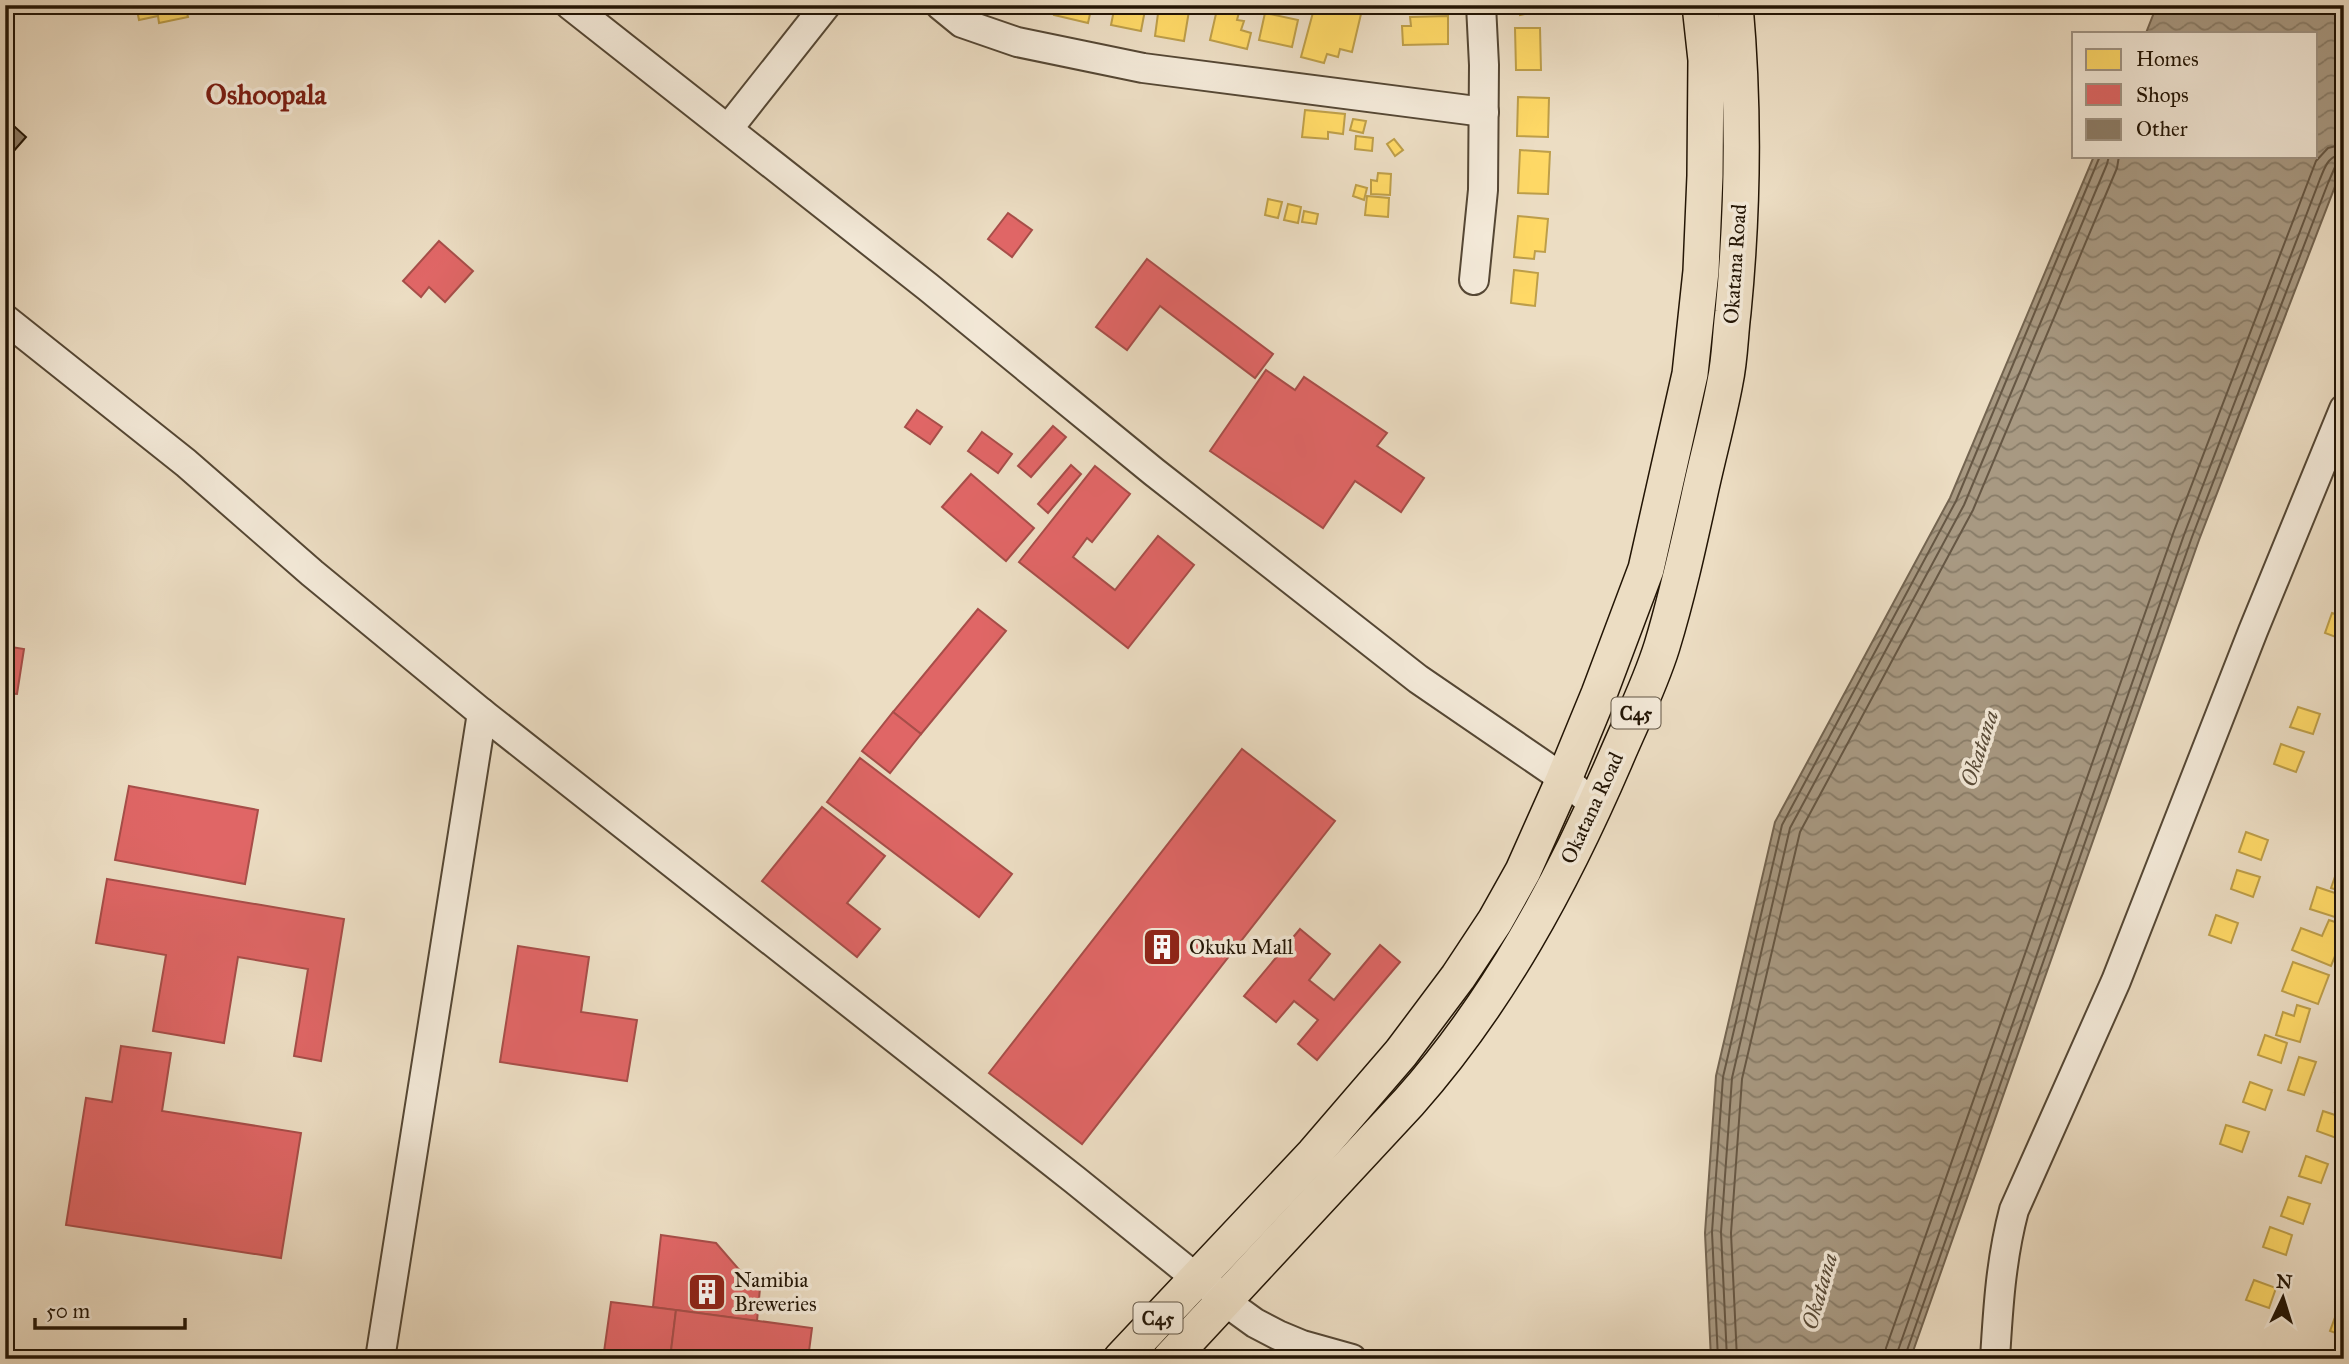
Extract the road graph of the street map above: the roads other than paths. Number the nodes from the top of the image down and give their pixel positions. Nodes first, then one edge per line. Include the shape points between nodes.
1 (570, 5) edge
2 (826, 5) edge
3 (940, 5) edge
4 (1481, 5) edge
5 (1700, 5) edge
6 (1734, 5) edge
7 (1756, 5) edge
8 (1739, 52) junction
9 (1484, 112) junction
10 (728, 129) junction
11 (1474, 280) dead end
12 (5, 319) edge
13 (2344, 410) edge
14 (482, 713) junction
15 (1564, 779) junction
16 (1596, 806) junction
17 (1196, 1278) junction
18 (1227, 1298) junction
19 (380, 1359) edge
20 (1121, 1359) edge
21 (1170, 1359) edge
22 (1352, 1359) edge
23 (1995, 1359) edge

1 - 10 street
2 - 10 street
3 - 9 street via 962,23 988,33 1130,65
4 - 9 street
5 - 15 main road, Okatana Road / C45 via 1706,60 1705,176 1690,374 1646,569
6 - 8 main road, Okatana Road / C45
7 - 8 main road
8 - 16 main road, Okatana Road / C45 via 1741,176 1726,380 1662,647
9 - 11 street via 1483,190
10 - 15 street via 1411,673
12 - 14 street via 187,463
13 - 23 street via 2116,981 2014,1210 2001,1270
14 - 17 street
14 - 19 street
15 - 16 street
15 - 17 main road, Okatana Road / C45 via 1523,871 1458,976 1401,1053
16 - 18 main road, Okatana Road / C45 via 1540,917 1455,1047
17 - 18 street
17 - 20 main road, C45
18 - 21 main road, C45
18 - 22 street via 1237,1310 1278,1335

